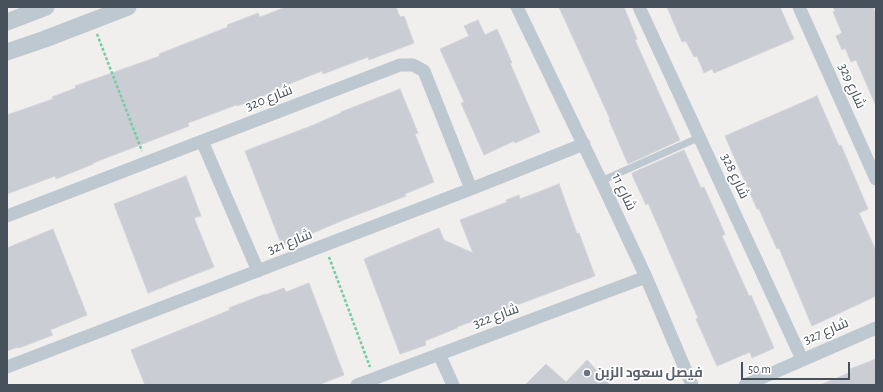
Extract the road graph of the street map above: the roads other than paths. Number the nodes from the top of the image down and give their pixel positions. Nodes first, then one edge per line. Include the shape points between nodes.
1 (46, 7) edge
2 (128, 7) edge
3 (639, 7) edge
4 (799, 7) edge
5 (517, 10) edge
6 (7, 22) edge
7 (7, 52) edge
8 (700, 138) junction
9 (202, 141) junction
10 (584, 144) junction
11 (876, 179) edge
12 (602, 181) junction
13 (471, 190) junction
14 (7, 216) edge
15 (258, 271) junction
16 (646, 277) junction
17 (876, 328) edge
18 (439, 354) junction
19 (802, 359) junction
20 (7, 367) edge
21 (357, 385) edge
22 (453, 385) edge
23 (692, 385) edge
24 (745, 385) edge

1 - 6 street
2 - 7 street
3 - 8 street, شارع 328
4 - 11 street, شارع 329
5 - 10 street, شارع 11
8 - 12 lane
8 - 19 street, شارع 328
9 - 13 street, شارع 320 via 400,65 412,65 424,71
9 - 14 street, شارع 320
9 - 15 street
10 - 12 street, شارع 11
10 - 13 street, شارع 321
12 - 16 street, شارع 11
13 - 15 street, شارع 321
15 - 20 street, شارع 321
16 - 18 street, شارع 322
16 - 23 street, شارع 11
17 - 19 street, شارع 327
18 - 21 street, شارع 322
18 - 22 street
19 - 24 street, شارع 327

